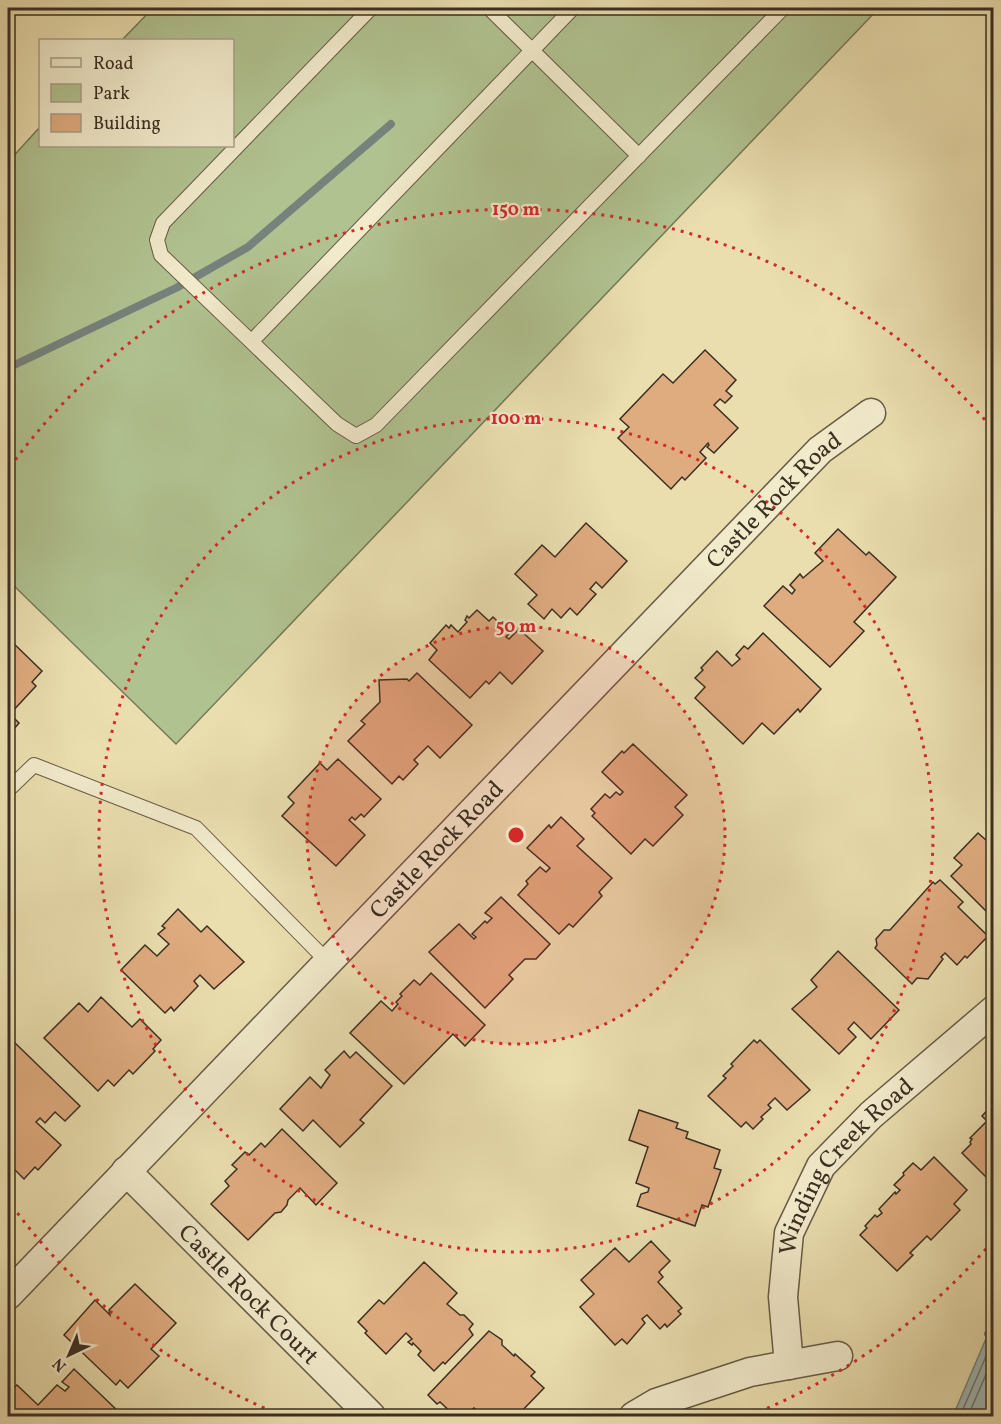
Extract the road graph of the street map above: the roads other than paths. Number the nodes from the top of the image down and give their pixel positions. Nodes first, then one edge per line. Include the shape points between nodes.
1 (371, 8) edge
2 (489, 8) edge
3 (573, 8) edge
4 (783, 8) edge
5 (532, 50) junction
6 (639, 156) junction
7 (252, 341) junction
8 (871, 413) dead end
9 (8, 790) edge
10 (327, 961) junction
11 (993, 1010) edge
12 (126, 1171) junction
13 (8, 1294) edge
14 (838, 1356) dead end
15 (789, 1365) junction
16 (372, 1416) edge
17 (634, 1416) edge

1 - 7 lane via 163,223 160,231 157,240 161,255
2 - 5 lane
3 - 5 lane
4 - 6 lane
5 - 6 lane
5 - 7 lane
6 - 7 lane via 376,425 356,436 338,424
8 - 10 street, Castle Rock Road via 820,450
9 - 10 lane via 34,765 196,828
10 - 12 street, Castle Rock Road
11 - 15 street, Winding Creek Road via 871,1115 821,1166 789,1233 783,1297
12 - 13 street, Castle Rock Road
12 - 16 street, Castle Rock Court
14 - 15 street
15 - 17 street via 750,1372 656,1403

